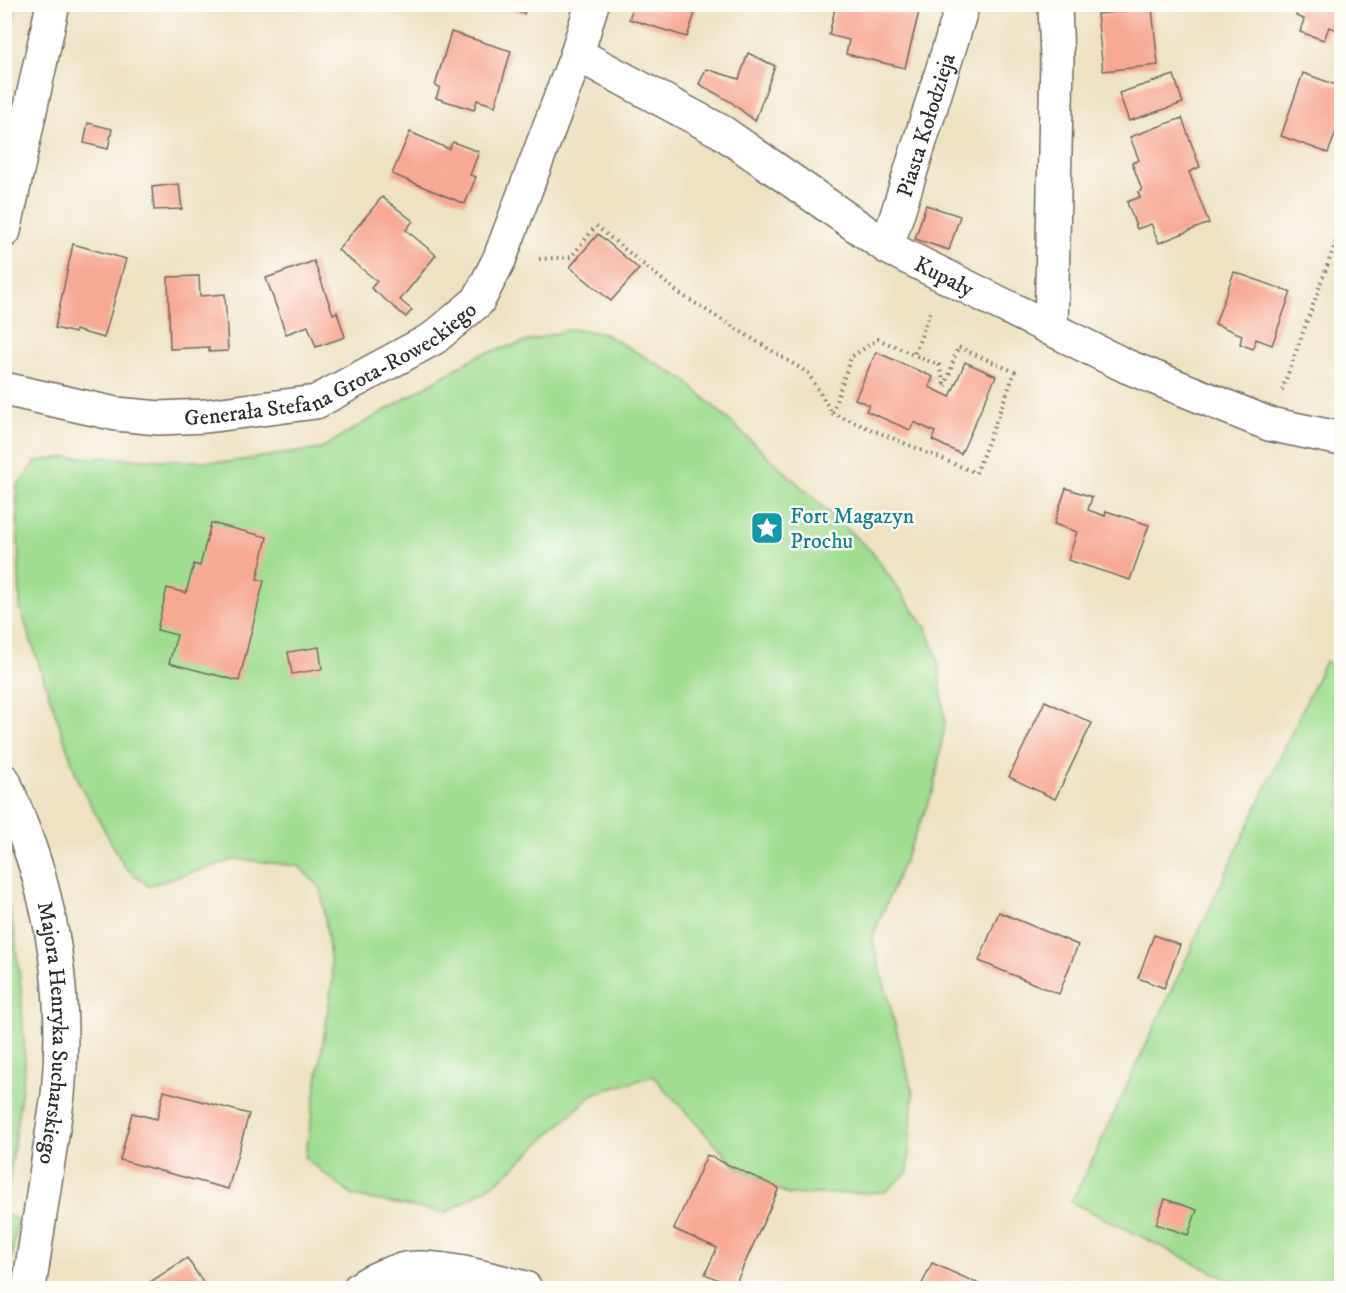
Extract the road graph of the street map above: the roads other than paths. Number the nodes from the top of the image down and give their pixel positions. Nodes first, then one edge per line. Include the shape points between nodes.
1 (53, 4) edge
2 (592, 4) edge
3 (963, 4) edge
4 (1055, 4) edge
5 (577, 54) junction
6 (4, 231) edge
7 (887, 247) junction
8 (1051, 328) junction
9 (4, 390) edge
10 (1341, 439) edge
11 (4, 781) edge
12 (28, 1288) edge
13 (360, 1288) edge
14 (525, 1288) edge

1 - 6 street
2 - 5 street, Generała Stefana Grota-Roweckiego
3 - 7 street, Piasta Kołodzieja
4 - 8 street
5 - 7 street, Kupały via 722,132
5 - 9 street, Generała Stefana Grota-Roweckiego via 499,260 478,301 434,338 316,402 206,416 159,418 116,414
7 - 8 street, Kupały
8 - 10 street, Kupały via 1126,366 1269,424
11 - 12 street, Majora Henryka Sucharskiego via 40,881 60,1007 61,1069
13 - 14 street via 372,1280 414,1268 472,1275

